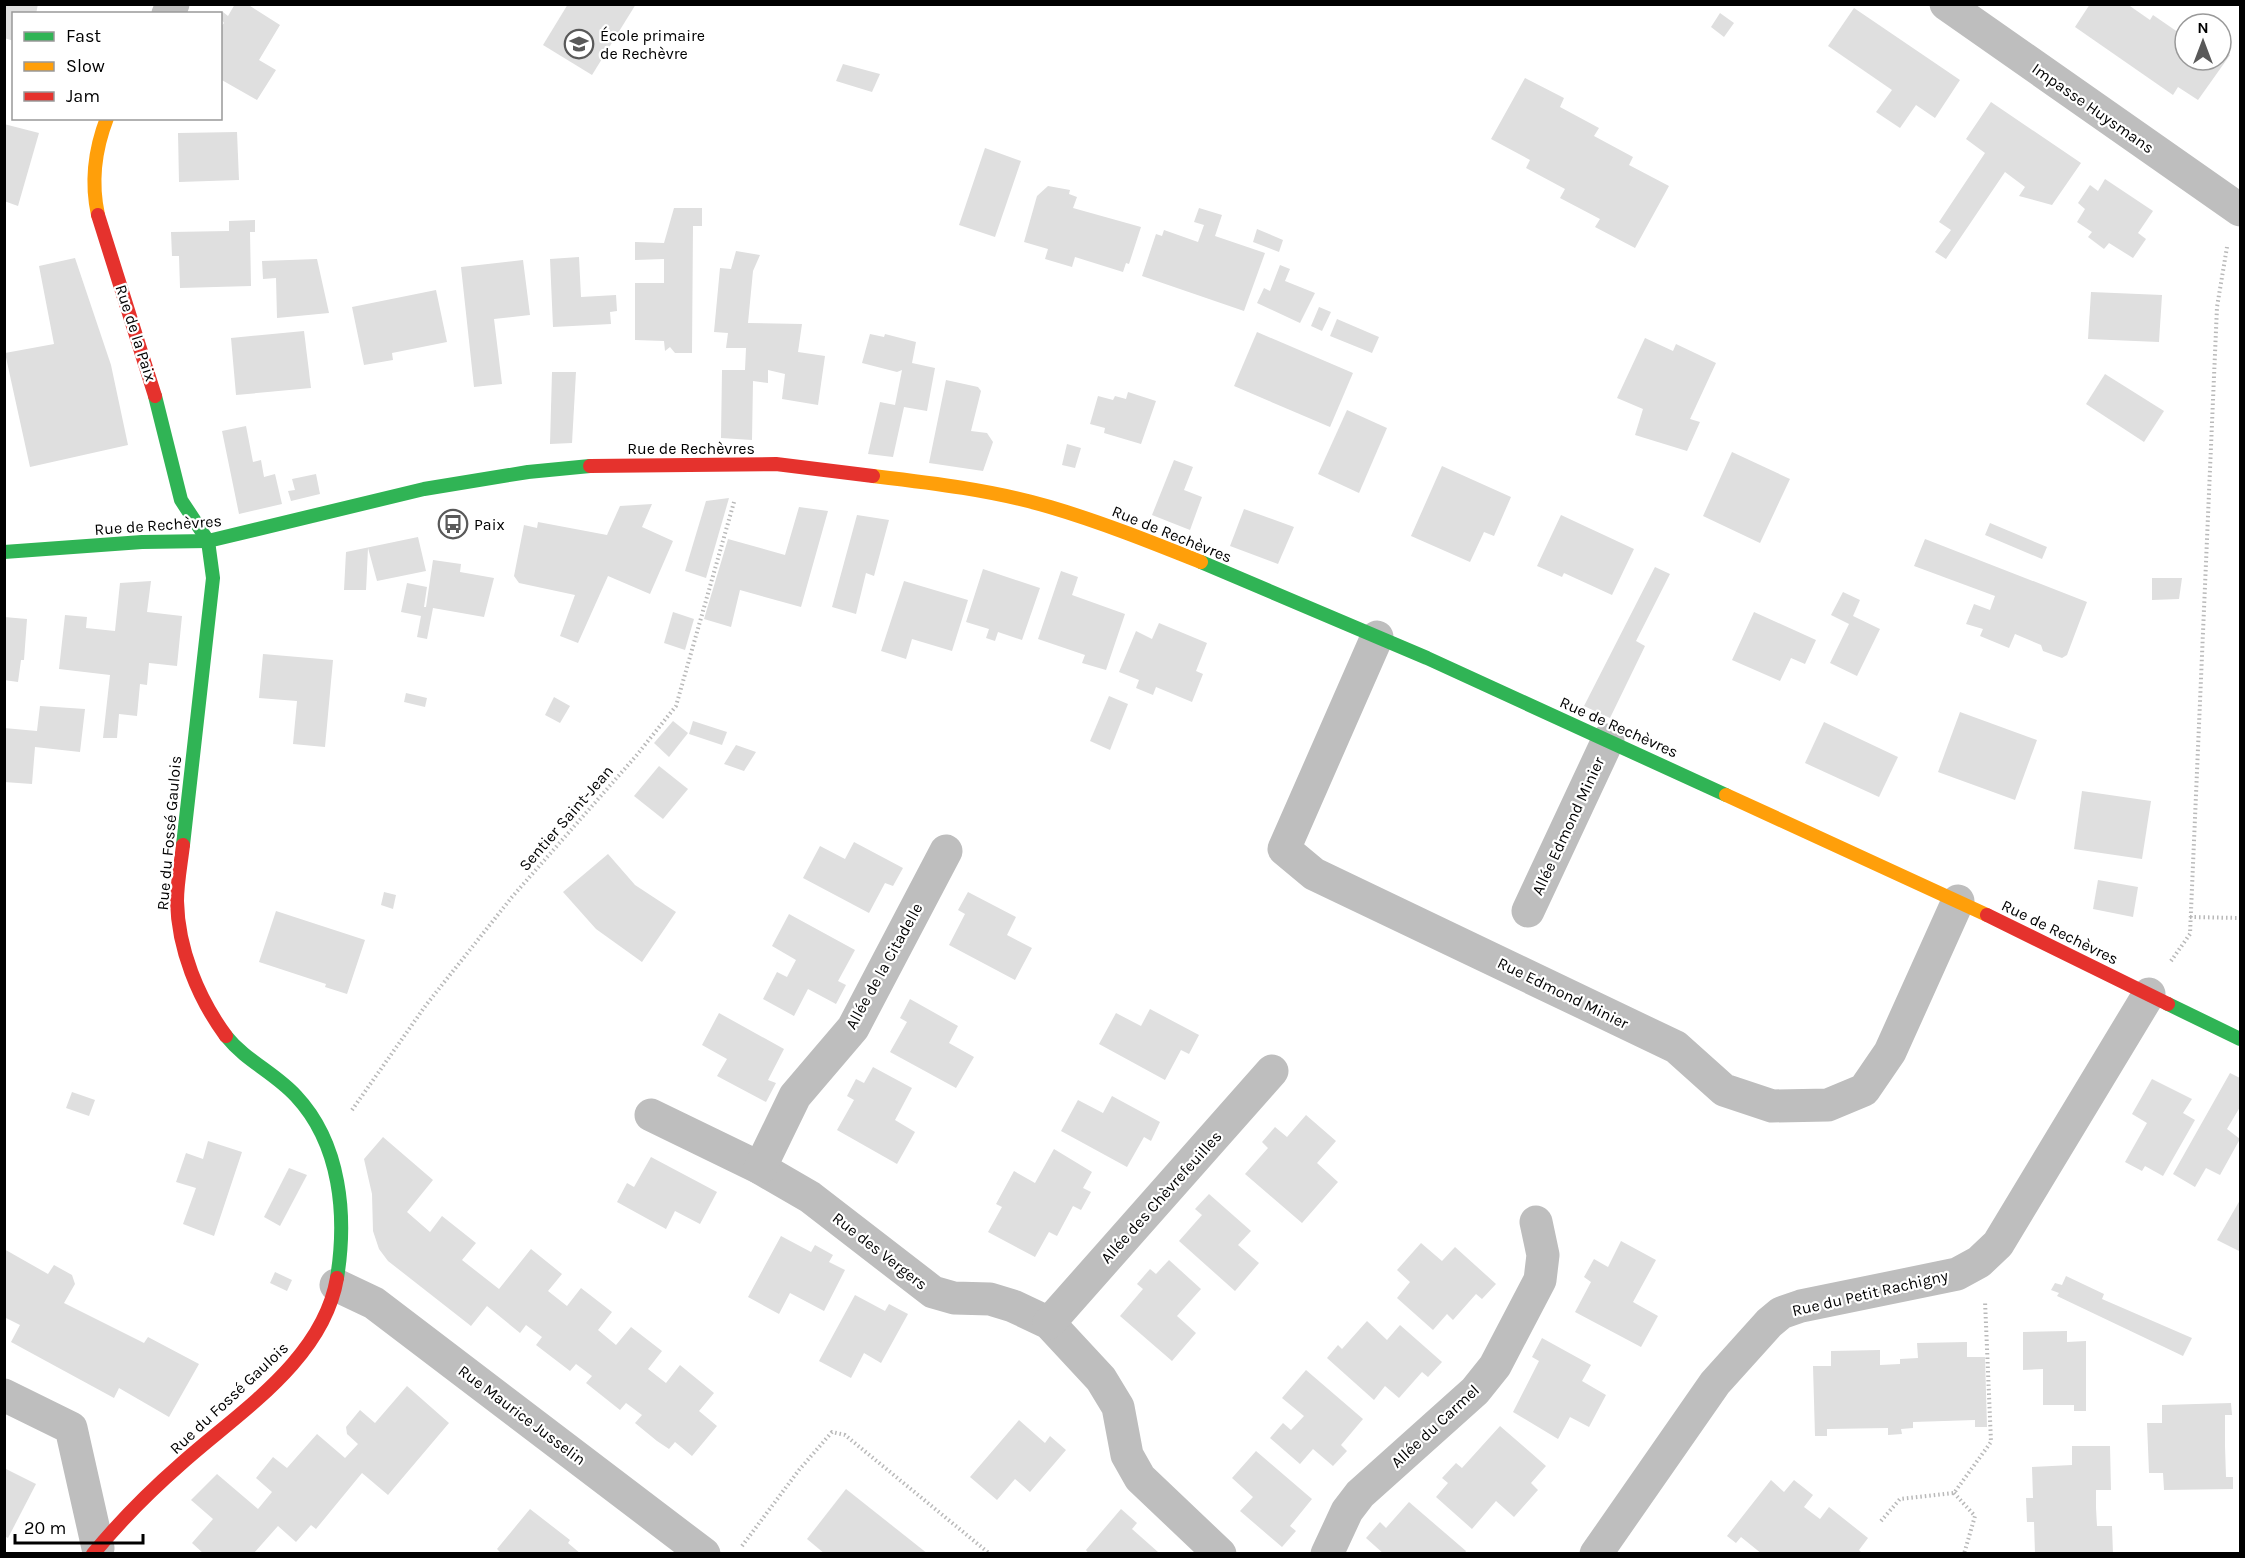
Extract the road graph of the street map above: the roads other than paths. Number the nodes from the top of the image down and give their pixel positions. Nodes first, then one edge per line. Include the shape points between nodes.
1 (1946, 4) edge
2 (105, 120) edge
3 (2237, 208) edge
4 (208, 541) junction
5 (4, 552) edge
6 (1377, 637) junction
7 (1608, 740) junction
8 (946, 851) dead end
9 (1958, 901) junction
10 (1528, 911) dead end
11 (2149, 994) junction
12 (2241, 1039) edge
13 (1272, 1071) dead end
14 (651, 1115) dead end
15 (760, 1168) junction
16 (1536, 1222) dead end
17 (336, 1285) junction
18 (1049, 1323) junction
19 (4, 1395) edge
20 (96, 1551) edge
21 (704, 1554) edge
22 (1220, 1554) edge
23 (1327, 1554) edge
24 (1596, 1554) edge

1 - 3 street, Impasse Huysmans
2 - 4 street, Rue de la Paix via 94,175 98,213 149,371 181,500
4 - 5 street, Rue de Rechèvres
4 - 6 street, Rue de Rechèvres via 351,505 528,472 597,465 740,463 811,468 961,487 1048,506 1172,550
4 - 17 street, Rue du Fossé Gaulois via 213,578 177,900 180,937 201,996 221,1029 242,1054 297,1097 329,1150 342,1197
6 - 7 street, Rue de Rechèvres
6 - 9 street, Rue Edmond Minier via 1284,849 1314,874 1676,1047 1724,1090 1772,1106 1828,1105 1864,1090 1890,1052
7 - 9 street, Rue de Rechèvres
7 - 10 street, Allée Edmond Minier
8 - 15 street, Allée de la Citadelle via 853,1028 795,1096
9 - 11 street, Rue de Rechèvres
11 - 12 street, Rue de Rechèvres
11 - 24 street, Rue du Petit Rachigny via 1998,1244 1979,1262 1957,1274 1781,1313 1715,1383
13 - 18 street, Allée des Chèvrefeuilles
14 - 15 street, Rue des Vergers
15 - 18 street, Rue des Vergers via 810,1197 933,1292 954,1298 990,1299
16 - 23 street, Allée du Carmel via 1543,1255 1540,1280 1495,1366 1475,1391 1359,1494
17 - 20 street, Rue du Fossé Gaulois via 320,1324 298,1358 151,1492
17 - 21 street, Rue Maurice Jusselin via 374,1303
18 - 22 street, Rue des Vergers via 1101,1379 1118,1407 1127,1455 1140,1478
19 - 20 street via 71,1428

